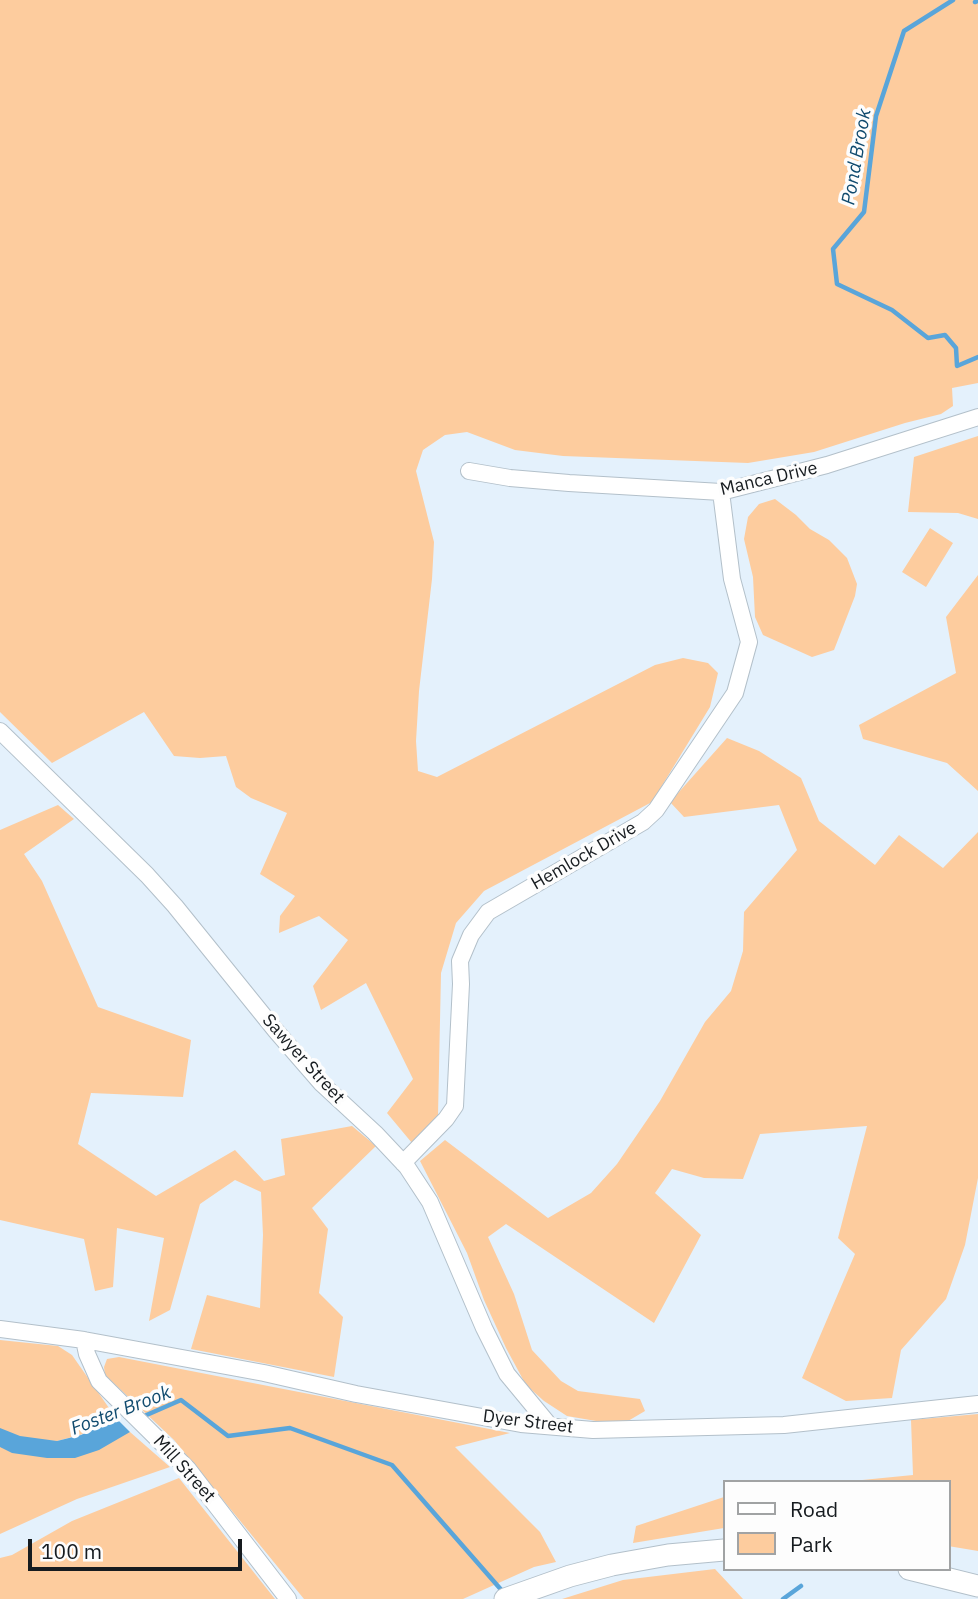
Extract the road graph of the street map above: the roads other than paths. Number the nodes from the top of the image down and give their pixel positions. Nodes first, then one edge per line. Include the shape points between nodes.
1 (978, 417) edge
2 (469, 471) dead end
3 (721, 492) junction
4 (0, 731) edge
5 (403, 1163) junction
6 (0, 1328) edge
7 (84, 1340) junction
8 (978, 1404) edge
9 (550, 1426) junction
10 (722, 1550) edge
11 (917, 1571) edge
12 (978, 1586) edge
13 (510, 1597) edge
14 (288, 1599) edge

1 - 3 street, Manca Drive via 827,466
2 - 3 street, Manca Drive via 510,478
3 - 5 street, Hemlock Drive via 732,579 749,642 735,693 656,810 643,822 488,912 471,935 460,961 455,1106
4 - 5 street, Sawyer Street via 120,846 322,1084
5 - 9 street, Sawyer Street via 430,1202 507,1374
6 - 7 street
7 - 9 street, Dyer Street via 356,1394
7 - 14 street, Mill Street via 99,1381 188,1469
8 - 9 street, Dyer Street via 784,1424 593,1430
10 - 13 main road via 612,1565
11 - 12 main road

